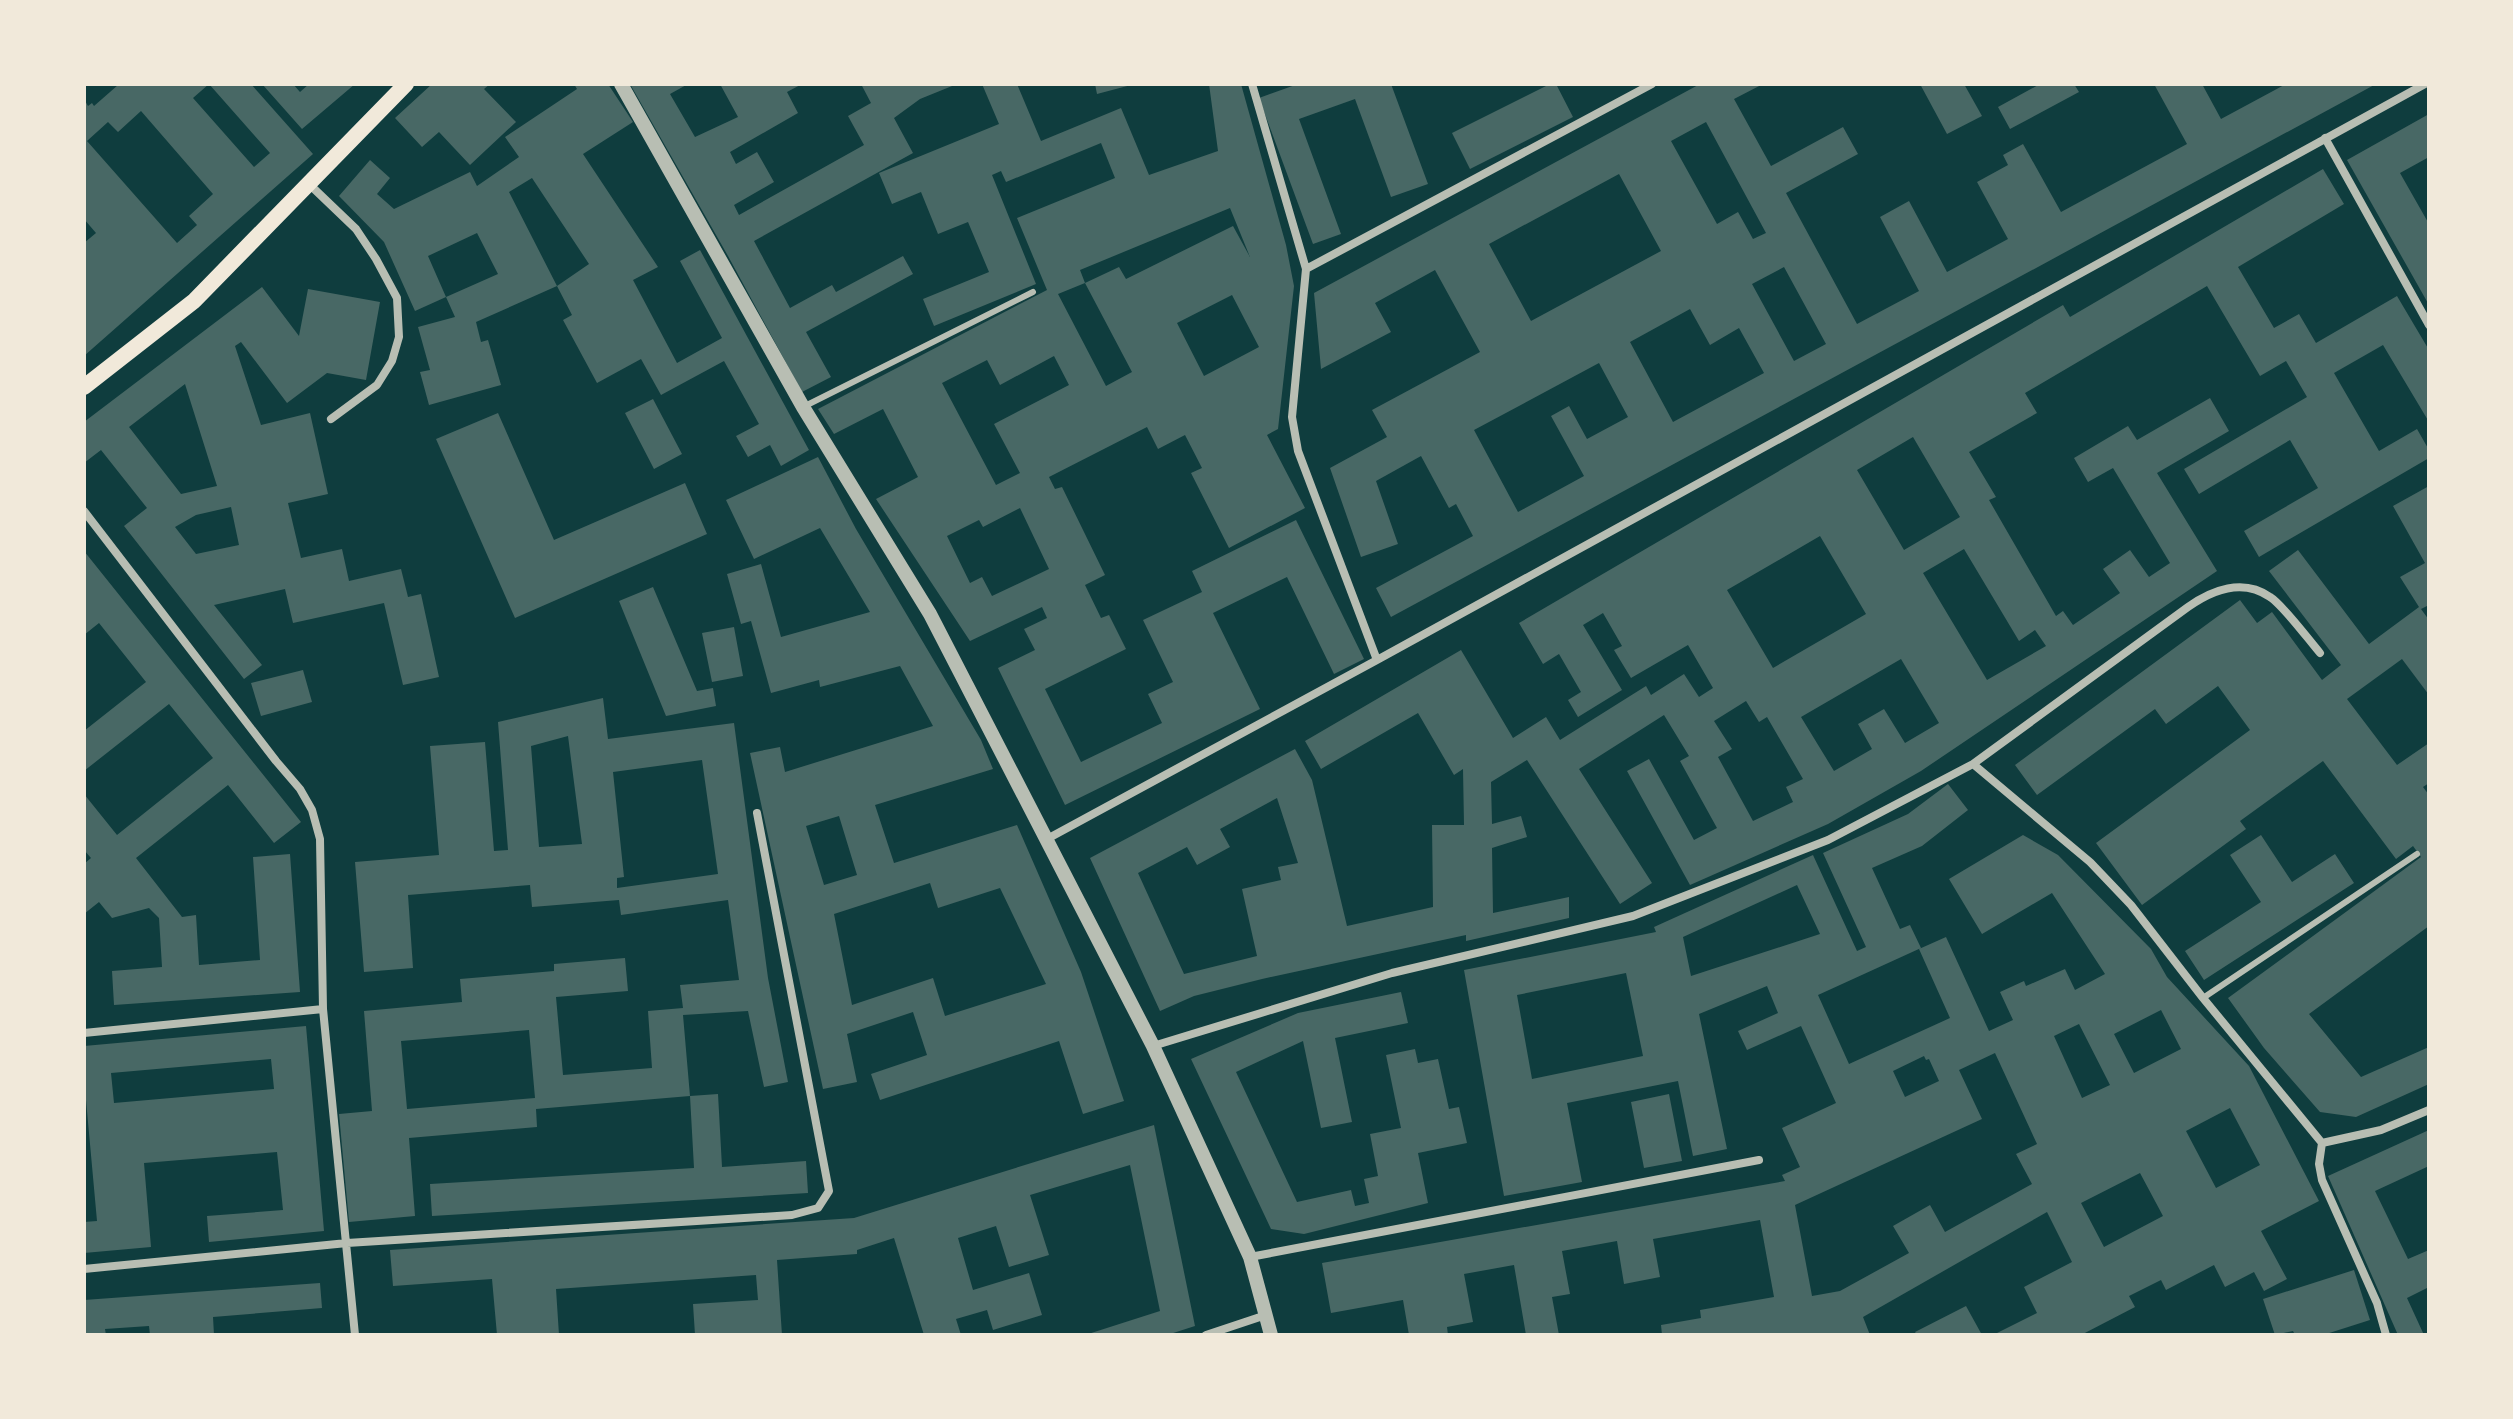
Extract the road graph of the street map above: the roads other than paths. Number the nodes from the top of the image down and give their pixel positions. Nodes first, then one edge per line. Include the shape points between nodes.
1 (406, 84) edge
2 (621, 84) edge
3 (1252, 84) edge
4 (1652, 84) edge
5 (2425, 84) edge
6 (2325, 138) junction
7 (309, 184) junction
8 (1306, 269) junction
9 (1033, 292) dead end
10 (2429, 325) edge
11 (84, 387) edge
12 (803, 407) junction
13 (331, 419) dead end
14 (84, 511) edge
15 (2320, 653) dead end
16 (1377, 660) junction
17 (1973, 764) junction
18 (757, 813) dead end
19 (1047, 839) junction
20 (2417, 854) dead end
21 (2203, 998) junction
22 (323, 1009) junction
23 (84, 1033) edge
24 (1153, 1046) junction
25 (2429, 1110) edge
26 (2322, 1143) junction
27 (1759, 1160) dead end
28 (347, 1243) junction
29 (1250, 1257) junction
30 (84, 1269) edge
31 (1266, 1315) junction
32 (355, 1335) edge
33 (1206, 1335) edge
34 (1271, 1335) edge
35 (2386, 1335) edge

1 - 7 main road
2 - 12 street
3 - 8 street
4 - 8 street
5 - 6 street
6 - 10 street
6 - 16 street
7 - 11 main road via 194,301
7 - 13 street via 356,229 397,298 399,337 392,361 377,385
8 - 16 street via 1292,417 1298,451
9 - 12 lane
12 - 19 street via 930,614
14 - 22 street via 312,810 320,839
15 - 17 street via 2270,597 2248,588 2219,590 2188,607
16 - 19 street
17 - 21 street via 2090,862 2131,905
17 - 24 street via 1828,840 1633,916 1392,973
18 - 28 street via 829,1191 818,1208 792,1215
19 - 24 street
20 - 21 lane
21 - 26 street
22 - 23 street
22 - 28 street
24 - 29 street
25 - 26 street via 2381,1130
26 - 35 street via 2322,1180
27 - 29 street
28 - 30 street
28 - 32 street
29 - 31 street
31 - 33 street
31 - 34 street

